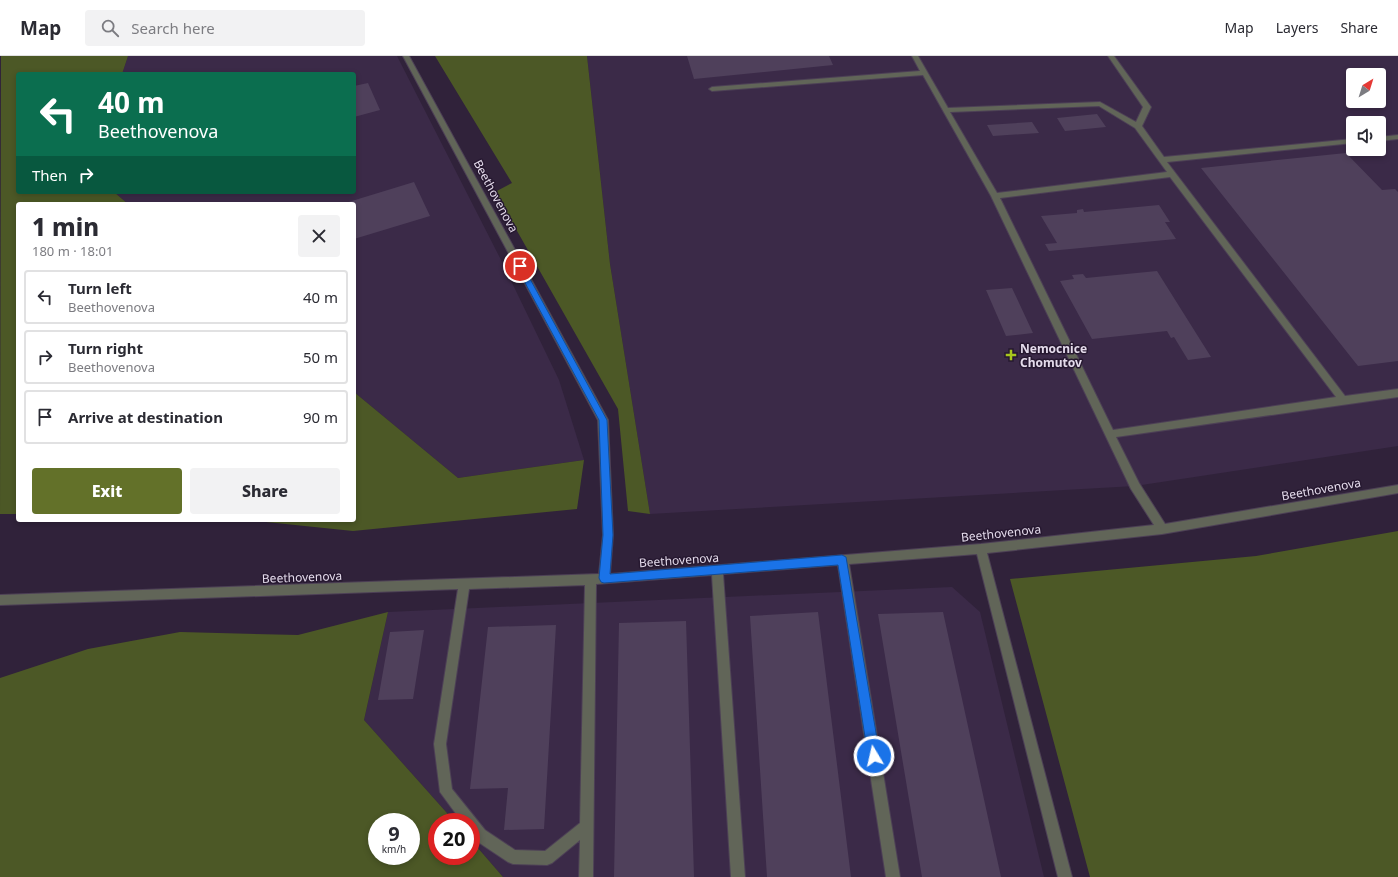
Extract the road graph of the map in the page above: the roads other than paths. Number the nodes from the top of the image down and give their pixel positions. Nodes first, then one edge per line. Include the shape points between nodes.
1 (406, 56) edge
2 (915, 56) edge
3 (1111, 56) edge
4 (925, 73) junction
5 (712, 90) dead end
6 (946, 110) junction
7 (1138, 126) junction
8 (1398, 137) edge
9 (1386, 138) edge
10 (1346, 142) edge
11 (1162, 160) junction
12 (1172, 174) junction
13 (996, 196) junction
14 (1398, 393) edge
15 (1343, 400) junction
16 (1110, 434) junction
17 (1398, 489) edge
18 (1162, 529) junction
19 (981, 549) junction
20 (842, 560) junction
21 (717, 570) junction
22 (604, 578) junction
23 (591, 579) junction
24 (464, 584) junction
25 (0, 600) edge
26 (462, 813) edge
27 (587, 826) junction
28 (480, 835) edge
29 (586, 877) edge
30 (738, 877) edge
31 (894, 877) edge
32 (1065, 877) edge

1 - 22 street, Beethovenova via 603,420 608,535
2 - 4 street
3 - 7 street via 1146,107
4 - 5 street
4 - 6 street
6 - 7 street via 1100,104
6 - 13 street
7 - 11 street
8 - 9 street
10 - 11 street
11 - 12 street
12 - 13 street
12 - 15 street
13 - 16 street
14 - 15 street
15 - 16 street
16 - 18 street via 1136,486
17 - 18 street, Beethovenova
18 - 19 street, Beethovenova
19 - 20 street, Beethovenova
19 - 32 street
20 - 21 street, Beethovenova
20 - 31 street
21 - 22 street, Beethovenova
21 - 30 street
22 - 23 street, Beethovenova
23 - 24 street, Beethovenova
23 - 27 street
24 - 25 street, Beethovenova
24 - 26 street via 440,744 446,792
27 - 28 street via 547,858 513,857
27 - 29 street

